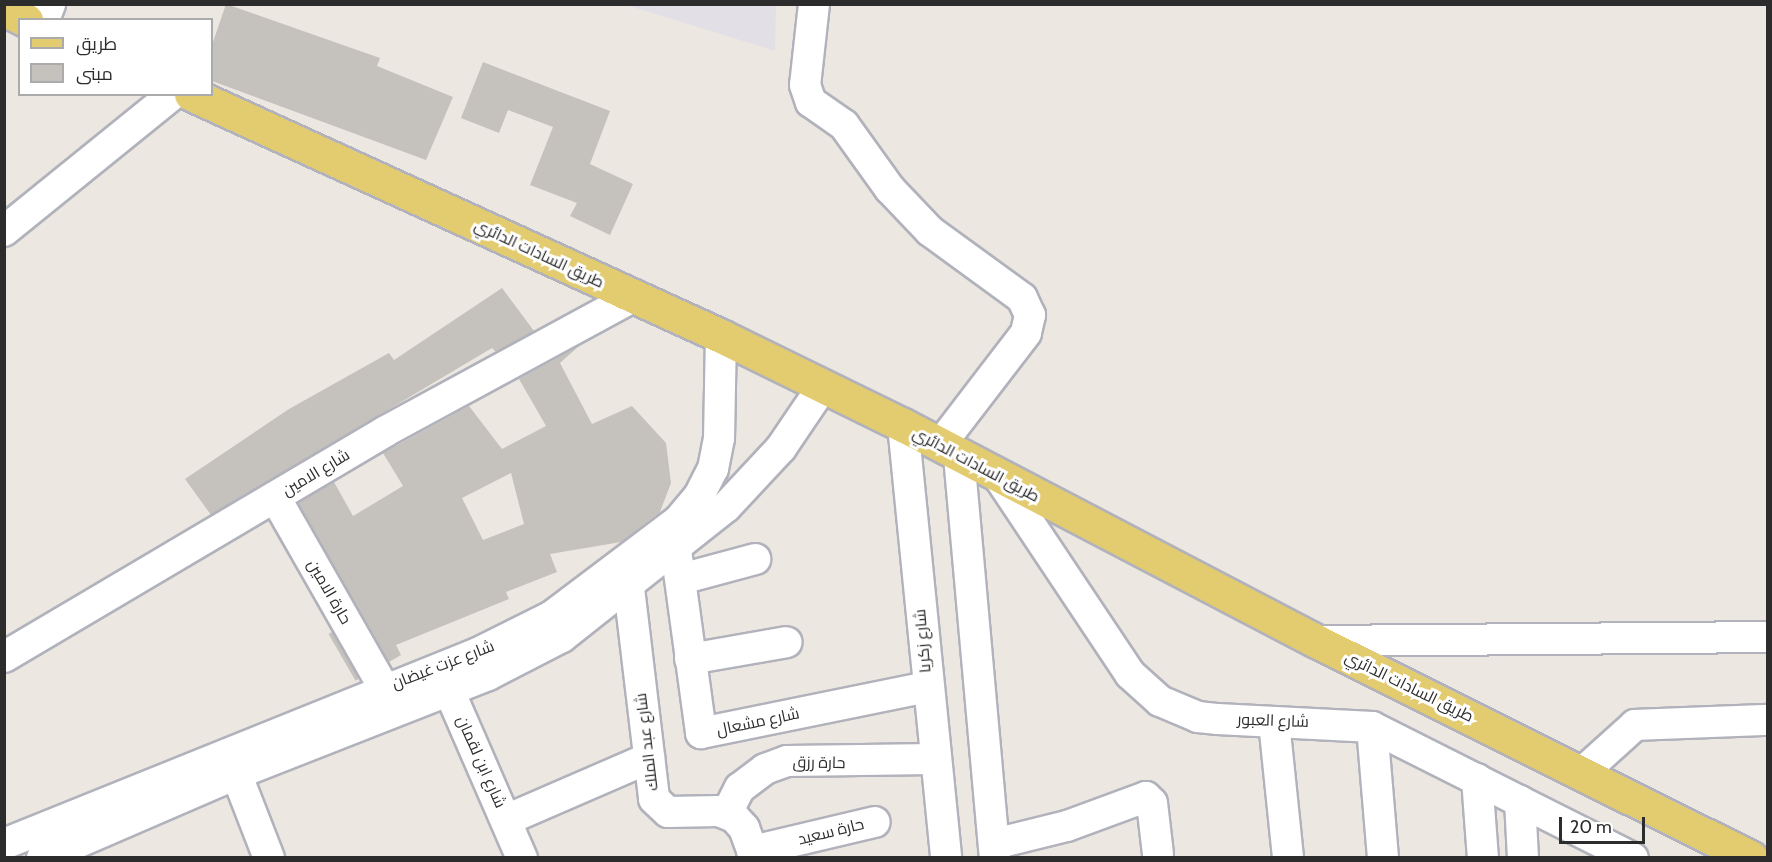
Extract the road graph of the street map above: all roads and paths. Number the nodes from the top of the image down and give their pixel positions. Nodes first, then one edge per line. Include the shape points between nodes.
1 (814, 4) edge
2 (4, 9) edge
3 (22, 18) edge
4 (171, 96) edge
5 (195, 96) edge
6 (4, 231) edge
7 (633, 297) junction
8 (721, 336) junction
9 (823, 386) junction
10 (903, 425) junction
11 (950, 451) junction
12 (1000, 479) junction
13 (275, 497) junction
14 (755, 559) dead end
15 (678, 565) junction
16 (629, 588) junction
17 (1767, 637) edge
18 (1316, 641) junction
19 (787, 642) dead end
20 (4, 657) edge
21 (690, 659) junction
22 (444, 679) junction
23 (927, 687) junction
24 (384, 688) junction
25 (1767, 720) edge
26 (1274, 722) junction
27 (1372, 727) junction
28 (649, 758) junction
29 (935, 759) junction
30 (232, 763) junction
31 (1583, 772) junction
32 (1477, 778) junction
33 (1520, 801) junction
34 (727, 813) junction
35 (506, 820) junction
36 (874, 822) dead end
37 (73, 829) junction
38 (4, 844) edge
39 (995, 851) edge
40 (753, 854) edge
41 (1158, 854) dead end
42 (1629, 857) edge
43 (42, 858) edge
44 (269, 858) edge
45 (522, 858) edge
46 (946, 858) edge
47 (1288, 858) edge
48 (1383, 858) edge
49 (1483, 858) edge
50 (1523, 858) edge
51 (1751, 858) edge

1 - 11 street via 805,86 811,102 852,134 890,189 930,231 1022,298 1030,324 988,385
2 - 3 main road
4 - 6 street
5 - 7 main road, طريق السادات الدائري
7 - 8 main road, طريق السادات الدائري
7 - 13 street, شارع الامين via 443,399
8 - 9 main road, طريق السادات الدائري
8 - 22 street, شارع عزت غيضان via 719,439 713,469 679,520 552,616
9 - 10 main road, طريق السادات الدائري
9 - 15 street, شارع عزت غيضان via 755,479
10 - 11 main road, طريق السادات الدائري
10 - 23 street, شارع زكريا
11 - 12 main road, طريق السادات الدائري
11 - 39 street
12 - 18 main road, طريق السادات الدائري
12 - 26 street, شارع العبور via 1144,689 1198,717
13 - 20 street, شارع الامين
13 - 24 street, حارة الامين
14 - 15 street
15 - 16 street, شارع عزت غيضان
15 - 21 street, شارع مشعال
16 - 22 street, شارع عزت غيضان via 544,648
16 - 28 street, شارع عبد الملك
17 - 18 street
18 - 31 main road, طريق السادات الدائري
19 - 21 street
21 - 23 street, شارع مشعال via 697,727 704,734
22 - 24 street, شارع عزت غيضان
22 - 30 street, شارع عزت غيضان
22 - 35 street, شارع ابن لقمان
23 - 29 street, شارع زكريا
24 - 30 street, شارع عزت غيضان
25 - 31 street via 1635,725 1611,742
26 - 27 street, شارع العبور
26 - 47 street
27 - 32 street, شارع العبور
27 - 48 street
28 - 34 street, شارع عبد الملك via 654,799 662,809
28 - 35 street
29 - 34 street, حارة رزق via 787,761 765,769 740,788
29 - 46 street, شارع زكريا
30 - 37 street, شارع عزت غيضان
30 - 44 street
31 - 51 main road, طريق السادات الدائري
32 - 33 street, شارع العبور
32 - 49 street
33 - 42 street, شارع العبور
33 - 50 street
34 - 40 street via 740,822
35 - 45 street, شارع ابن لقمان
36 - 40 street, حارة سعيد
37 - 38 street, شارع عزت غيضان
37 - 43 street, شارع عزت غيضان
39 - 41 street via 1146,797 1152,803

